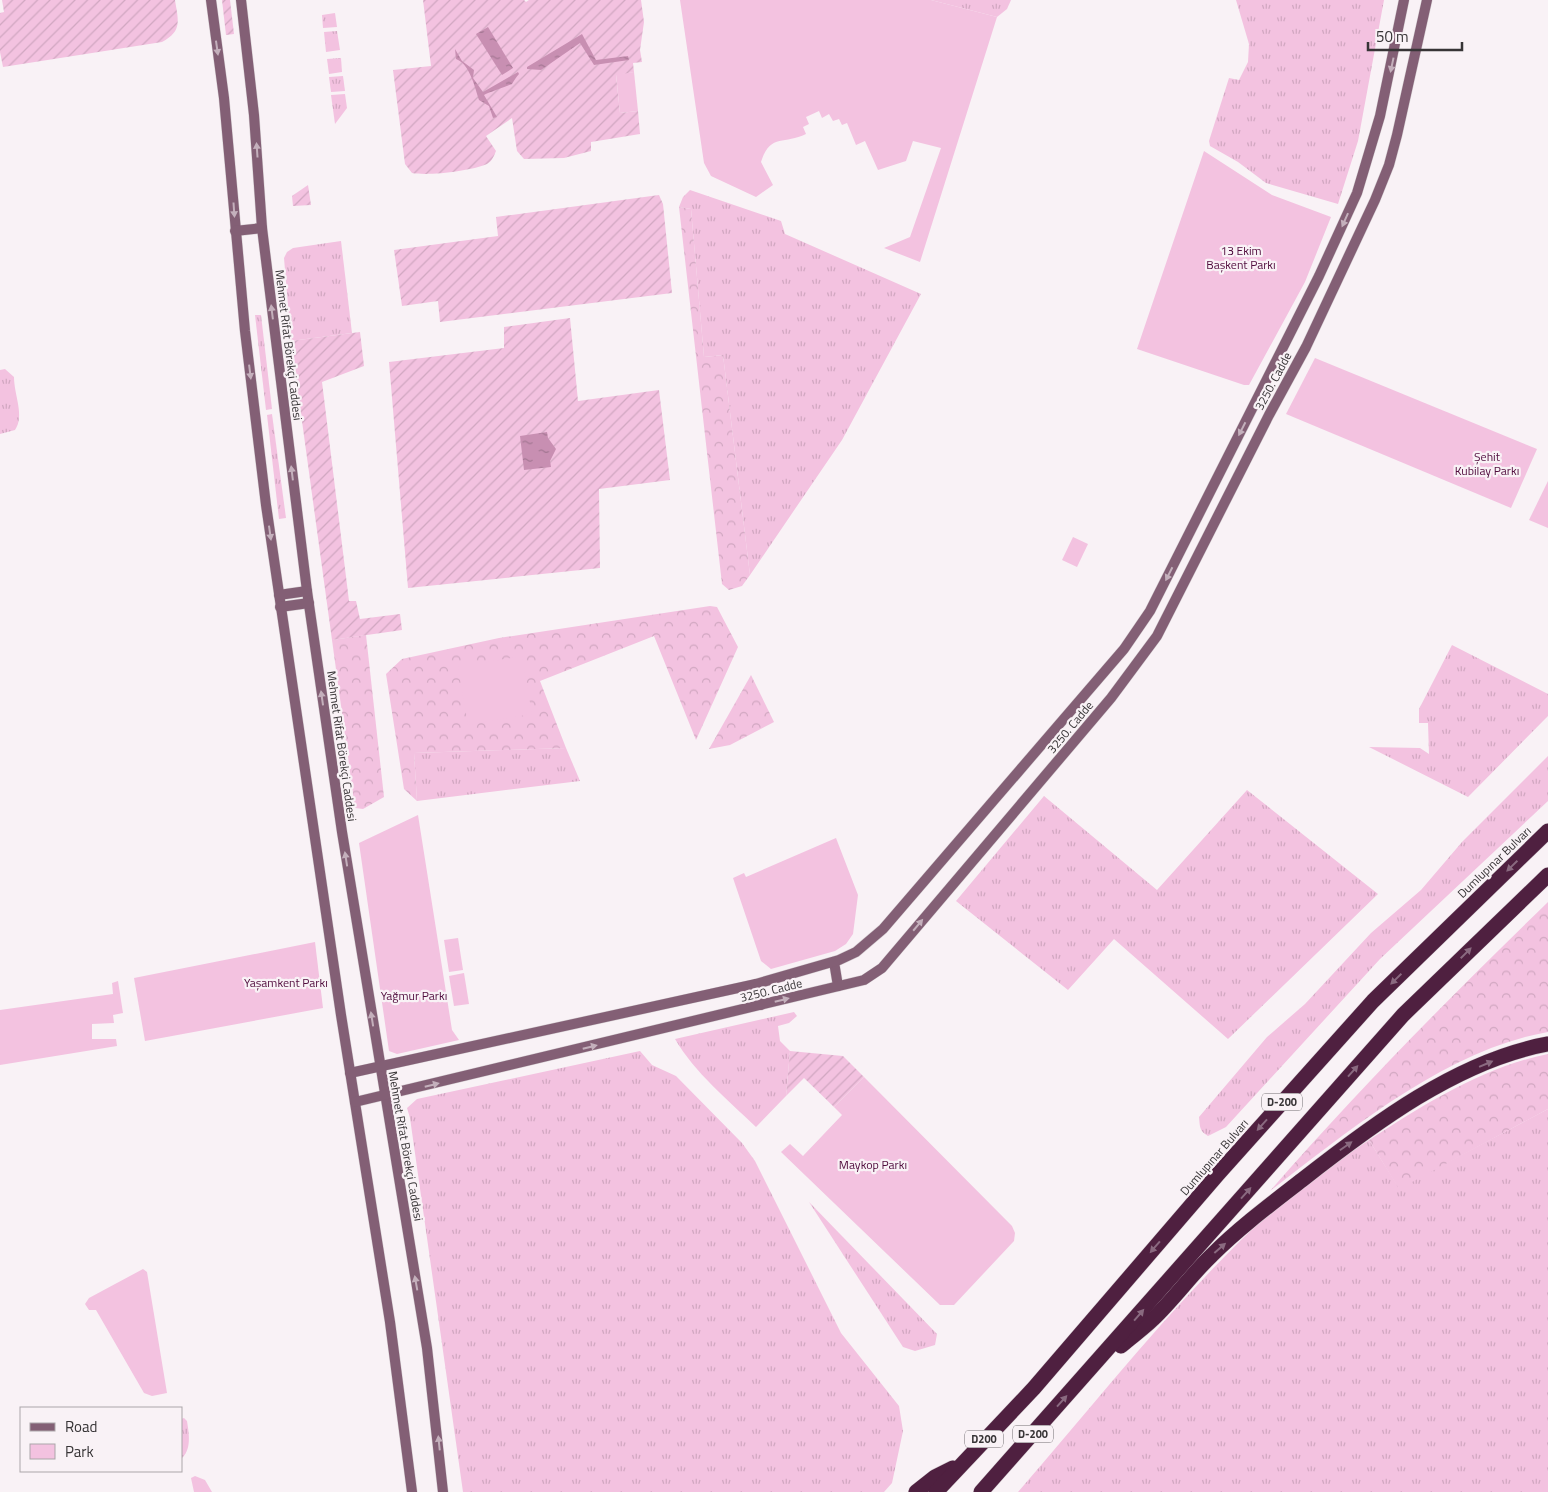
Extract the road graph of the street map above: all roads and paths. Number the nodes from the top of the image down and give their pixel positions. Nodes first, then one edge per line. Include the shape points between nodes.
1 (211, 0) edge
2 (241, 0) edge
3 (1404, 0) edge
4 (1427, 0) edge
5 (262, 228) junction
6 (235, 231) junction
7 (307, 591) junction
8 (279, 595) junction
9 (308, 603) junction
10 (280, 607) junction
11 (1548, 831) edge
12 (1548, 875) edge
13 (834, 962) junction
14 (756, 984) junction
15 (838, 986) junction
16 (761, 1005) junction
17 (1548, 1044) edge
18 (380, 1067) junction
19 (350, 1073) junction
20 (385, 1096) junction
21 (355, 1102) junction
22 (1083, 1378) junction
23 (1034, 1388) joint
24 (959, 1465) junction
25 (982, 1491) edge
26 (412, 1492) edge
27 (444, 1492) edge
28 (916, 1492) edge
29 (936, 1492) edge

1 -> 6 street via 224,98
5 -> 2 street, Mehmet Rifat Börekçi Caddesi
3 -> 13 street, 3250. Cadde via 1380,116 1357,192 1319,276 1150,611 1124,649 883,929 856,952
15 -> 4 street, 3250. Cadde via 864,980 882,968 1116,692 1157,636 1306,346 1375,200 1397,135
5 - 6 street
7 -> 5 street, Mehmet Rifat Börekçi Caddesi
6 -> 8 street
7 - 8 street
7 - 9 street, Mehmet Rifat Börekçi Caddesi
8 - 10 street
9 - 10 street
18 -> 9 street, Mehmet Rifat Börekçi Caddesi
10 - 19 street
11 -> 23 highway, Dumlupınar Bulvarı / D-200 via 1373,1001 1218,1174
22 -> 12 highway, D-200 via 1403,1015
13 - 14 street, 3250. Cadde
13 - 15 street
14 - 16 street
14 - 18 street, 3250. Cadde
16 -> 15 street, 3250. Cadde
20 -> 16 street, 3250. Cadde
22 -> 17 highway via 1153,1319 1212,1255 1275,1200 1343,1148 1408,1104 1460,1075 1506,1056
18 - 19 street, 3250. Cadde
18 - 20 street, Mehmet Rifat Börekçi Caddesi
19 - 21 street
20 - 21 street, 3250. Cadde
27 -> 20 street, Mehmet Rifat Börekçi Caddesi via 427,1348
21 - 26 street via 404,1418
25 -> 22 highway, D-200
23 - 24 highway, Dumlupınar Bulvarı / D200
24 - 28 highway via 935,1477
24 - 29 highway, Dumlupınar Bulvarı / D200

